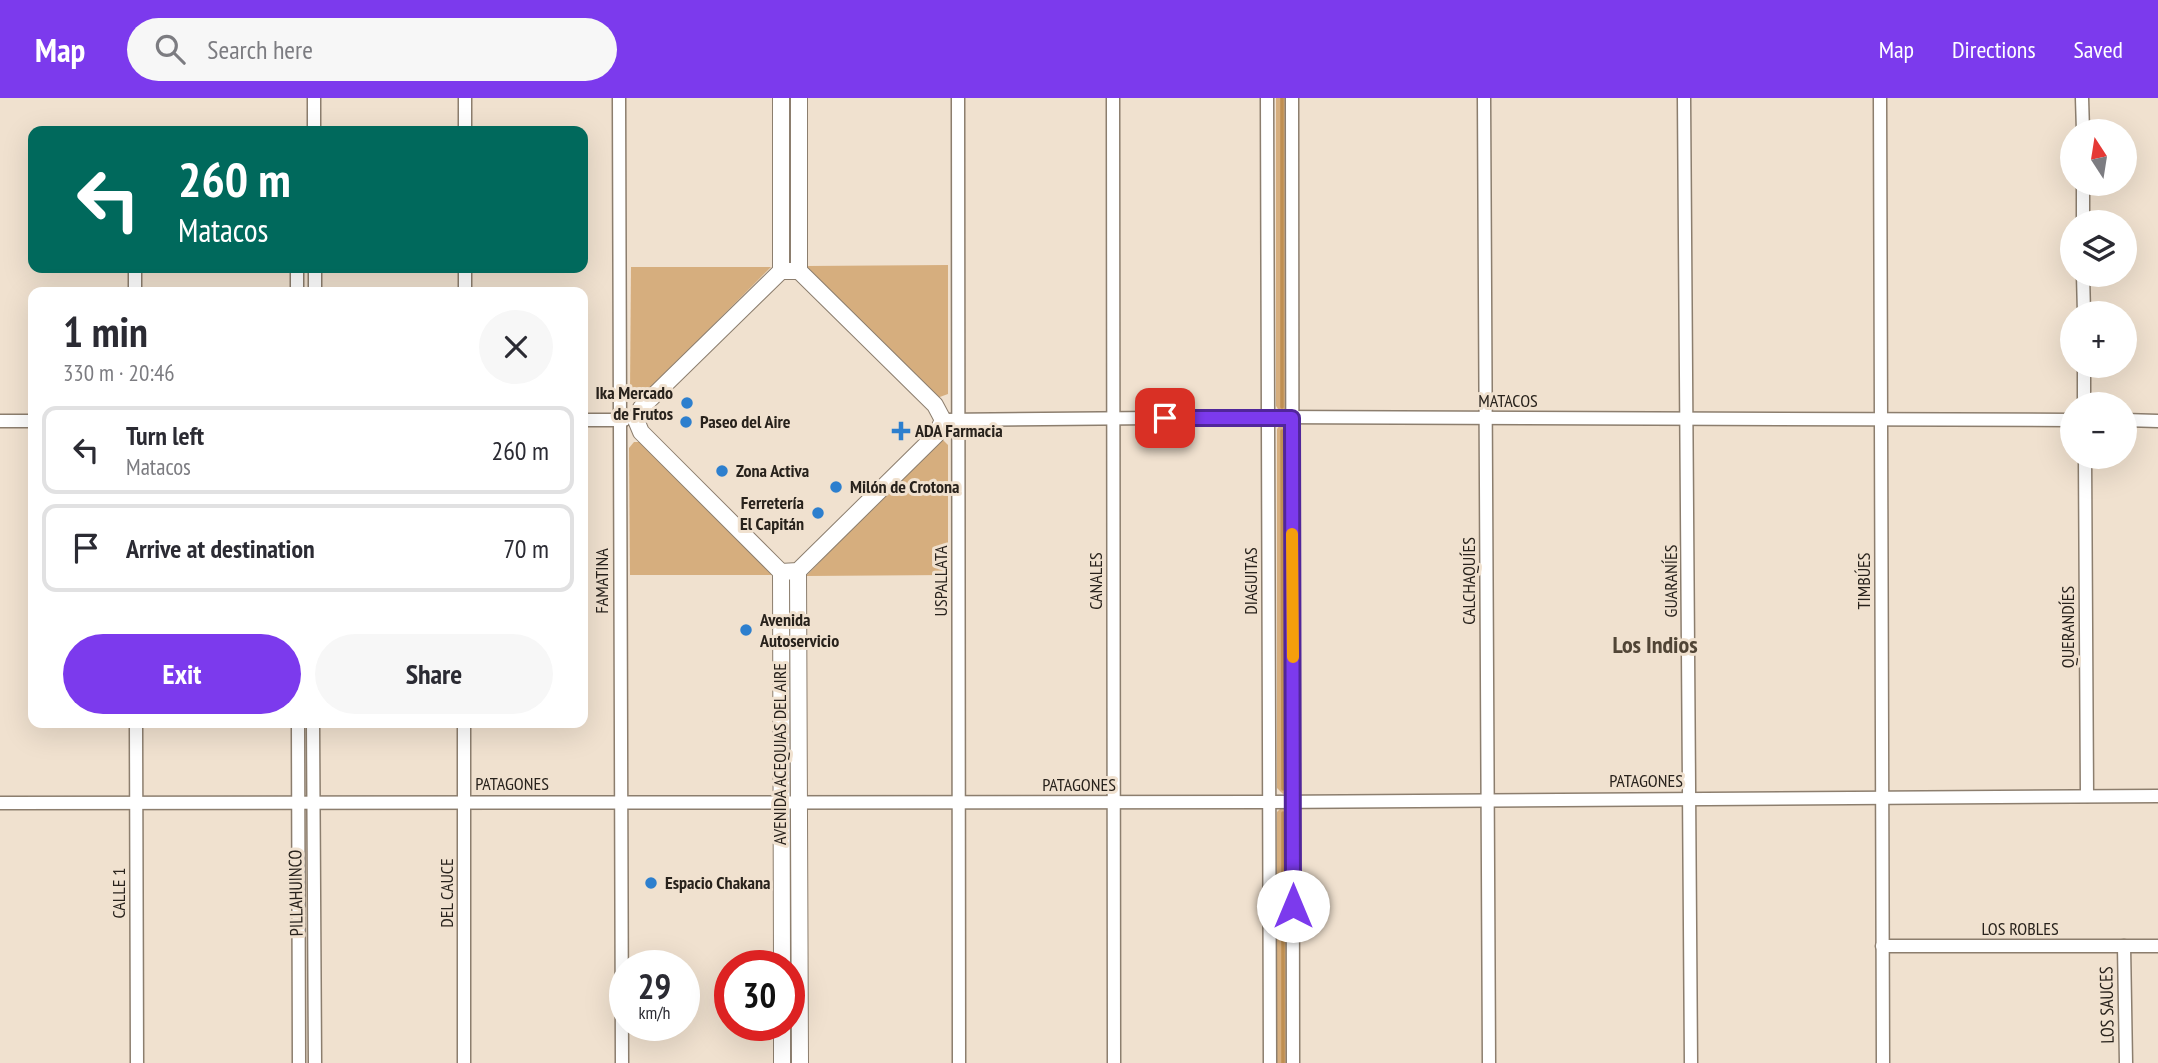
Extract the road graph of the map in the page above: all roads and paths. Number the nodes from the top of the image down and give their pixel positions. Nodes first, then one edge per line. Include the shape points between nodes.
1 (314, 98) edge
2 (465, 98) edge
3 (619, 98) edge
4 (781, 98) edge
5 (799, 98) edge
6 (958, 98) edge
7 (1114, 98) edge
8 (1267, 98) edge
9 (1292, 98) edge
10 (1485, 98) edge
11 (1684, 98) edge
12 (1880, 98) edge
13 (2082, 98) edge
14 (2082, 119) edge
15 (314, 126) edge
16 (465, 126) edge
17 (781, 271) junction
18 (799, 271) junction
19 (1268, 417) junction
20 (1292, 418) junction
21 (1486, 418) junction
22 (1114, 419) junction
23 (1687, 419) junction
24 (588, 420) edge
25 (627, 420) junction
26 (951, 420) junction
27 (2060, 420) edge
28 (0, 421) edge
29 (28, 421) edge
30 (1881, 421) junction
31 (2137, 421) edge
32 (2158, 421) edge
33 (2085, 469) edge
34 (798, 571) junction
35 (781, 572) junction
36 (136, 728) edge
37 (298, 728) edge
38 (313, 728) edge
39 (464, 728) edge
40 (2087, 796) junction
41 (2158, 796) edge
42 (1882, 797) junction
43 (1690, 799) junction
44 (1488, 800) junction
45 (298, 801) junction
46 (313, 801) junction
47 (136, 802) junction
48 (464, 802) junction
49 (621, 802) junction
50 (781, 802) junction
51 (799, 802) junction
52 (958, 802) junction
53 (1114, 802) junction
54 (1269, 802) junction
55 (1293, 802) junction
56 (0, 803) edge
57 (1882, 946) junction
58 (2124, 946) junction
59 (2158, 946) edge
60 (782, 950) edge
61 (782, 1041) edge
62 (137, 1063) edge
63 (299, 1063) edge
64 (315, 1063) edge
65 (464, 1063) edge
66 (622, 1063) edge
67 (782, 1063) edge
68 (800, 1063) edge
69 (959, 1063) edge
70 (1114, 1063) edge
71 (1270, 1063) edge
72 (1293, 1063) edge
73 (1489, 1063) edge
74 (1691, 1063) edge
75 (1883, 1063) edge
76 (2126, 1063) edge

1 - 15 street
2 - 16 street
3 - 25 street, FAMATINA
4 - 17 street
5 - 18 street
6 - 26 street, USPALLATA
7 - 22 street, CANALES
8 - 19 street, DIAGUITAS
9 - 20 street
10 - 21 street, CALCHAQUÍES
11 - 23 street, GUARANÍES
12 - 30 street, TIMBÚES
13 - 14 street
17 - 18 street
17 - 25 street
18 - 26 street
19 - 20 street, MATACOS
19 - 22 street, MATACOS
19 - 54 street, DIAGUITAS
20 - 21 street, MATACOS
20 - 55 street
21 - 23 street, MATACOS
21 - 44 street, CALCHAQUÍES
22 - 26 street, MATACOS
22 - 53 street, CANALES
23 - 30 street, MATACOS
23 - 43 street, GUARANÍES
24 - 25 street
25 - 35 street
25 - 49 street, FAMATINA
26 - 34 street
26 - 52 street, USPALLATA
27 - 30 street, MATACOS
28 - 29 street
30 - 42 street, TIMBÚES
31 - 32 street
33 - 40 street, QUERANDÍES
34 - 35 street
34 - 51 street, AVENIDA ACEQUIAS DEL AIRE
35 - 50 street, AVENIDA ACEQUIAS DEL AIRE
36 - 47 street, CALLE 1
37 - 45 street, PILLAHUINCO
38 - 46 street, PILLAHUINCO
39 - 48 street, DEL CAUCE
40 - 41 street, PATAGONES
40 - 42 street, PATAGONES
42 - 43 street, PATAGONES
42 - 57 street, TIMBÚES
43 - 44 street, PATAGONES
43 - 74 street, GUARANÍES
44 - 55 street, PATAGONES
44 - 73 street, CALCHAQUÍES
45 - 46 street, PATAGONES
45 - 47 street, PATAGONES
45 - 63 street, PILLAHUINCO
46 - 48 street, PATAGONES
46 - 64 street, PILLAHUINCO
47 - 56 street, PATAGONES
47 - 62 street, CALLE 1
48 - 49 street, PATAGONES
48 - 65 street, DEL CAUCE
49 - 50 street, PATAGONES
49 - 66 street, FAMATINA
50 - 51 street, PATAGONES
50 - 60 street, AVENIDA ACEQUIAS DEL AIRE
51 - 52 street, PATAGONES
51 - 68 street, AVENIDA ACEQUIAS DEL AIRE
52 - 53 street, PATAGONES
52 - 69 street, USPALLATA
53 - 54 street, PATAGONES
53 - 70 street, CANALES
54 - 55 street, PATAGONES
54 - 71 street, DIAGUITAS
55 - 72 street
57 - 58 street, LOS ROBLES
57 - 75 street, TIMBÚES
58 - 59 street, LOS ROBLES
58 - 76 street, LOS SAUCES
61 - 67 street

